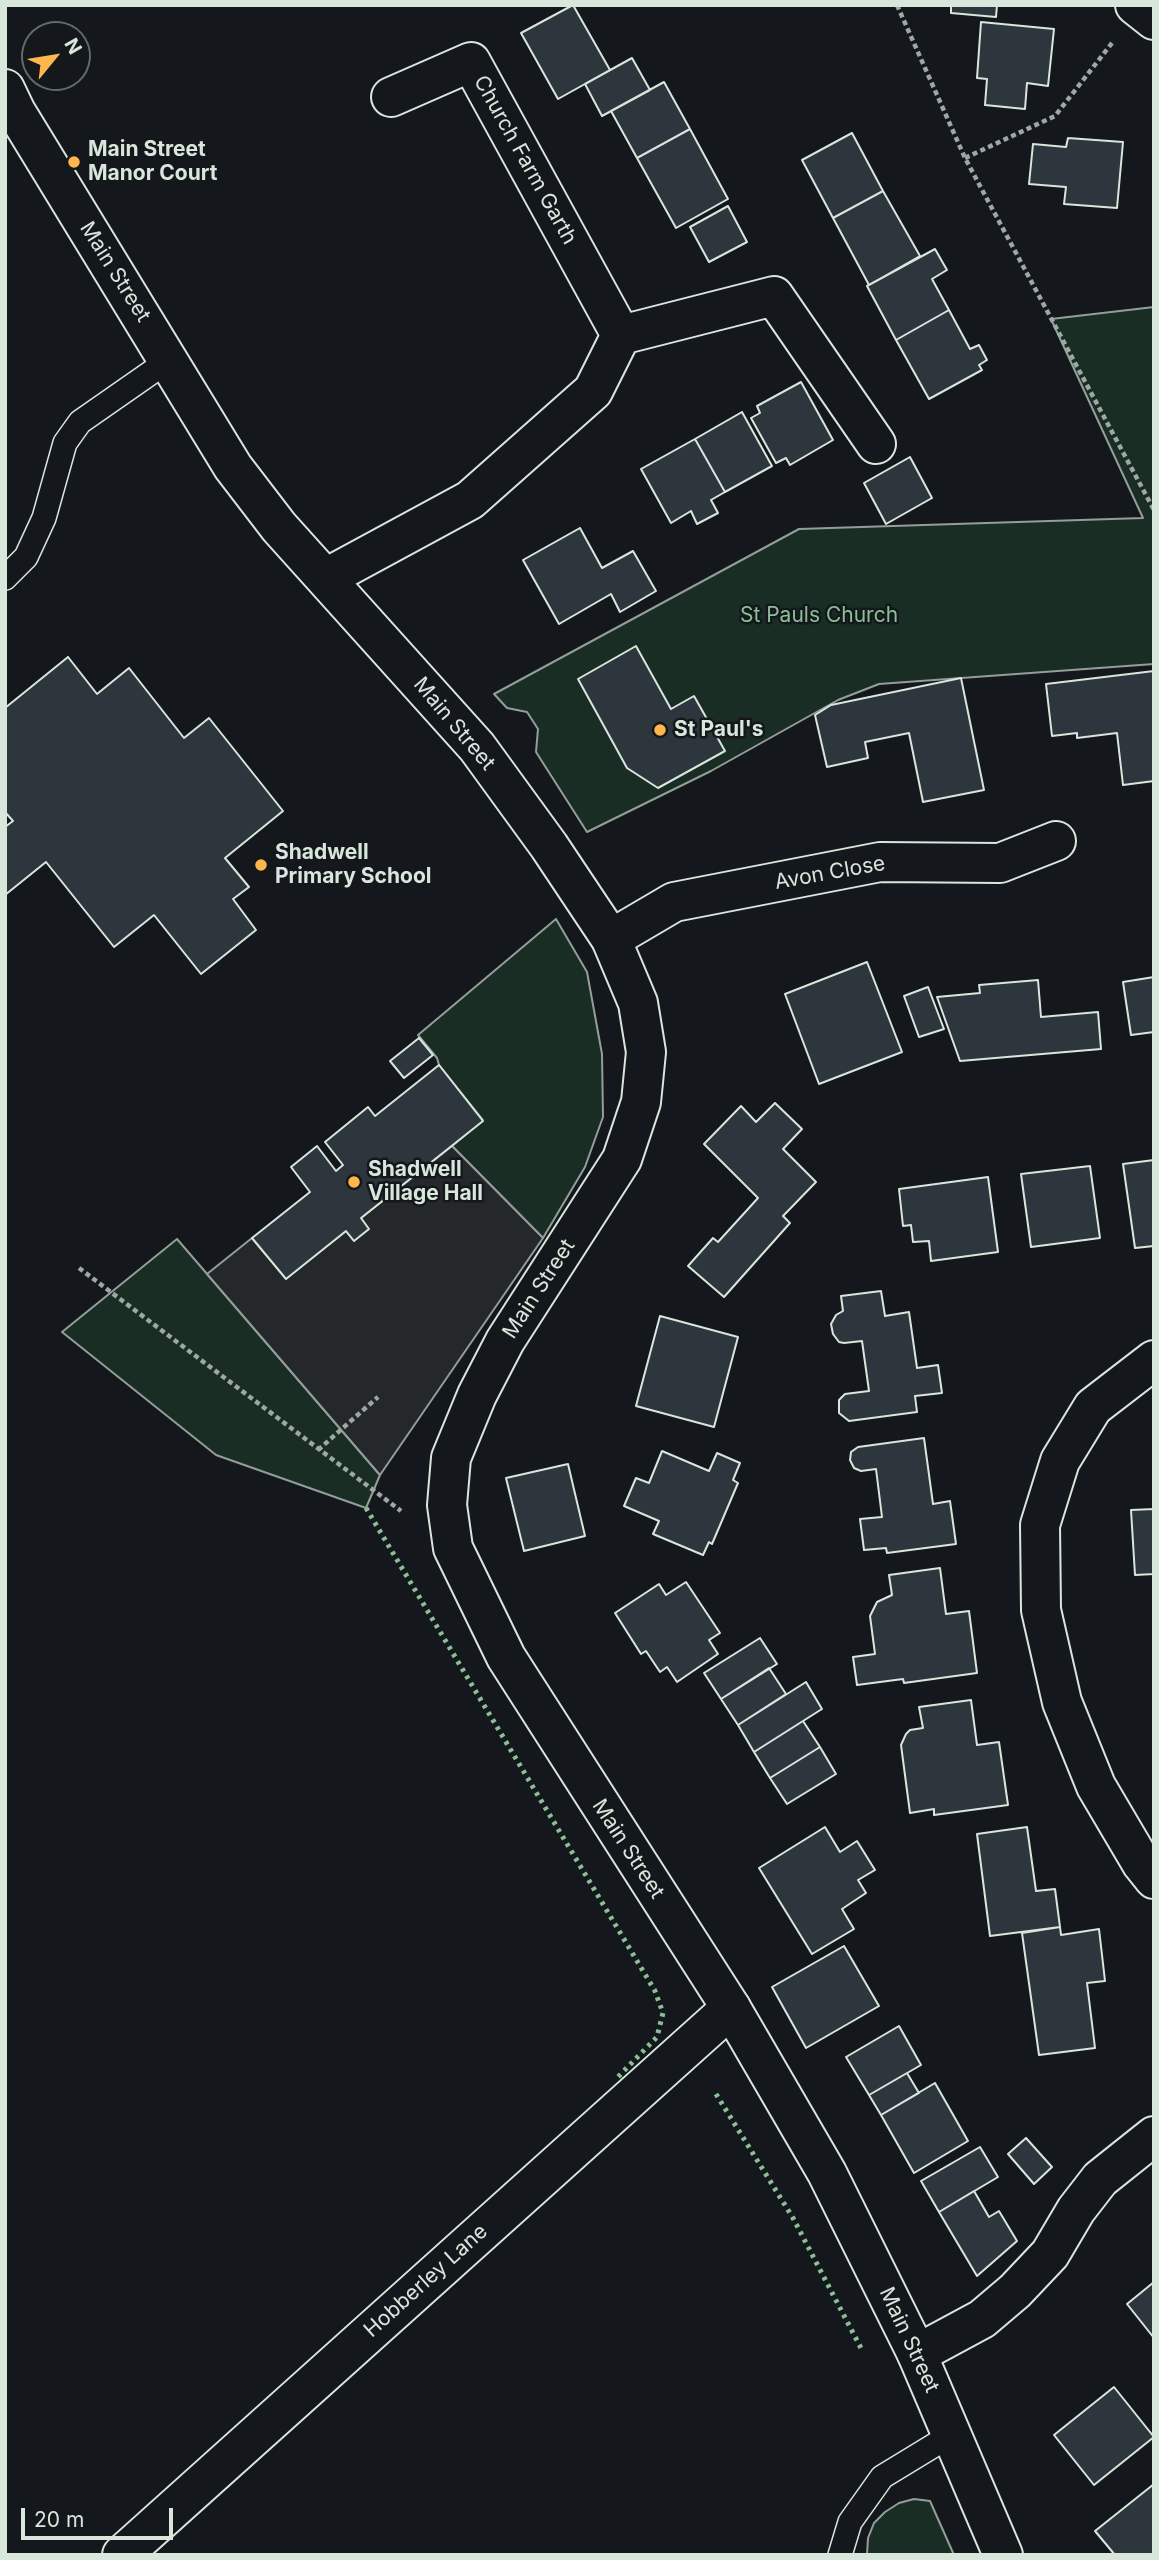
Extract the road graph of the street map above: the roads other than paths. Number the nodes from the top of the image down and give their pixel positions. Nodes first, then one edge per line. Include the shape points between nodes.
1 (391, 97) dead end
2 (9, 107) edge
3 (621, 335) junction
4 (169, 360) junction
5 (877, 444) dead end
6 (5, 578) edge
7 (326, 578) junction
8 (1056, 841) dead end
9 (611, 939) junction
10 (1154, 1360) edge
11 (1154, 1880) edge
12 (731, 2008) junction
13 (1154, 2136) edge
14 (917, 2354) junction
15 (951, 2435) junction
16 (122, 2555) edge
17 (840, 2555) edge
18 (1003, 2555) edge

1 - 3 street, Church Farm Garth via 471,62
2 - 4 street, Main Street
3 - 5 street via 774,296
3 - 7 street via 593,391 470,499
4 - 6 lane via 80,422 65,443 44,518 26,557
4 - 7 street, Main Street via 233,467
7 - 9 street, Main Street via 477,747
8 - 9 street, Avon Close via 1000,863 880,862 674,902
9 - 12 street, Main Street via 638,1003 646,1052 641,1102 622,1158 505,1341 478,1395 451,1458 447,1505 453,1548 506,1657
10 - 11 street via 1093,1407 1060,1461 1040,1525 1041,1610 1062,1702 1096,1786
12 - 14 street, Main Street via 827,2173
12 - 16 street, Hobberley Lane
13 - 14 street via 1100,2179 1050,2254 1015,2291 982,2319
14 - 15 street, Main Street
15 - 17 lane via 882,2477 850,2522
15 - 18 street, Main Street

